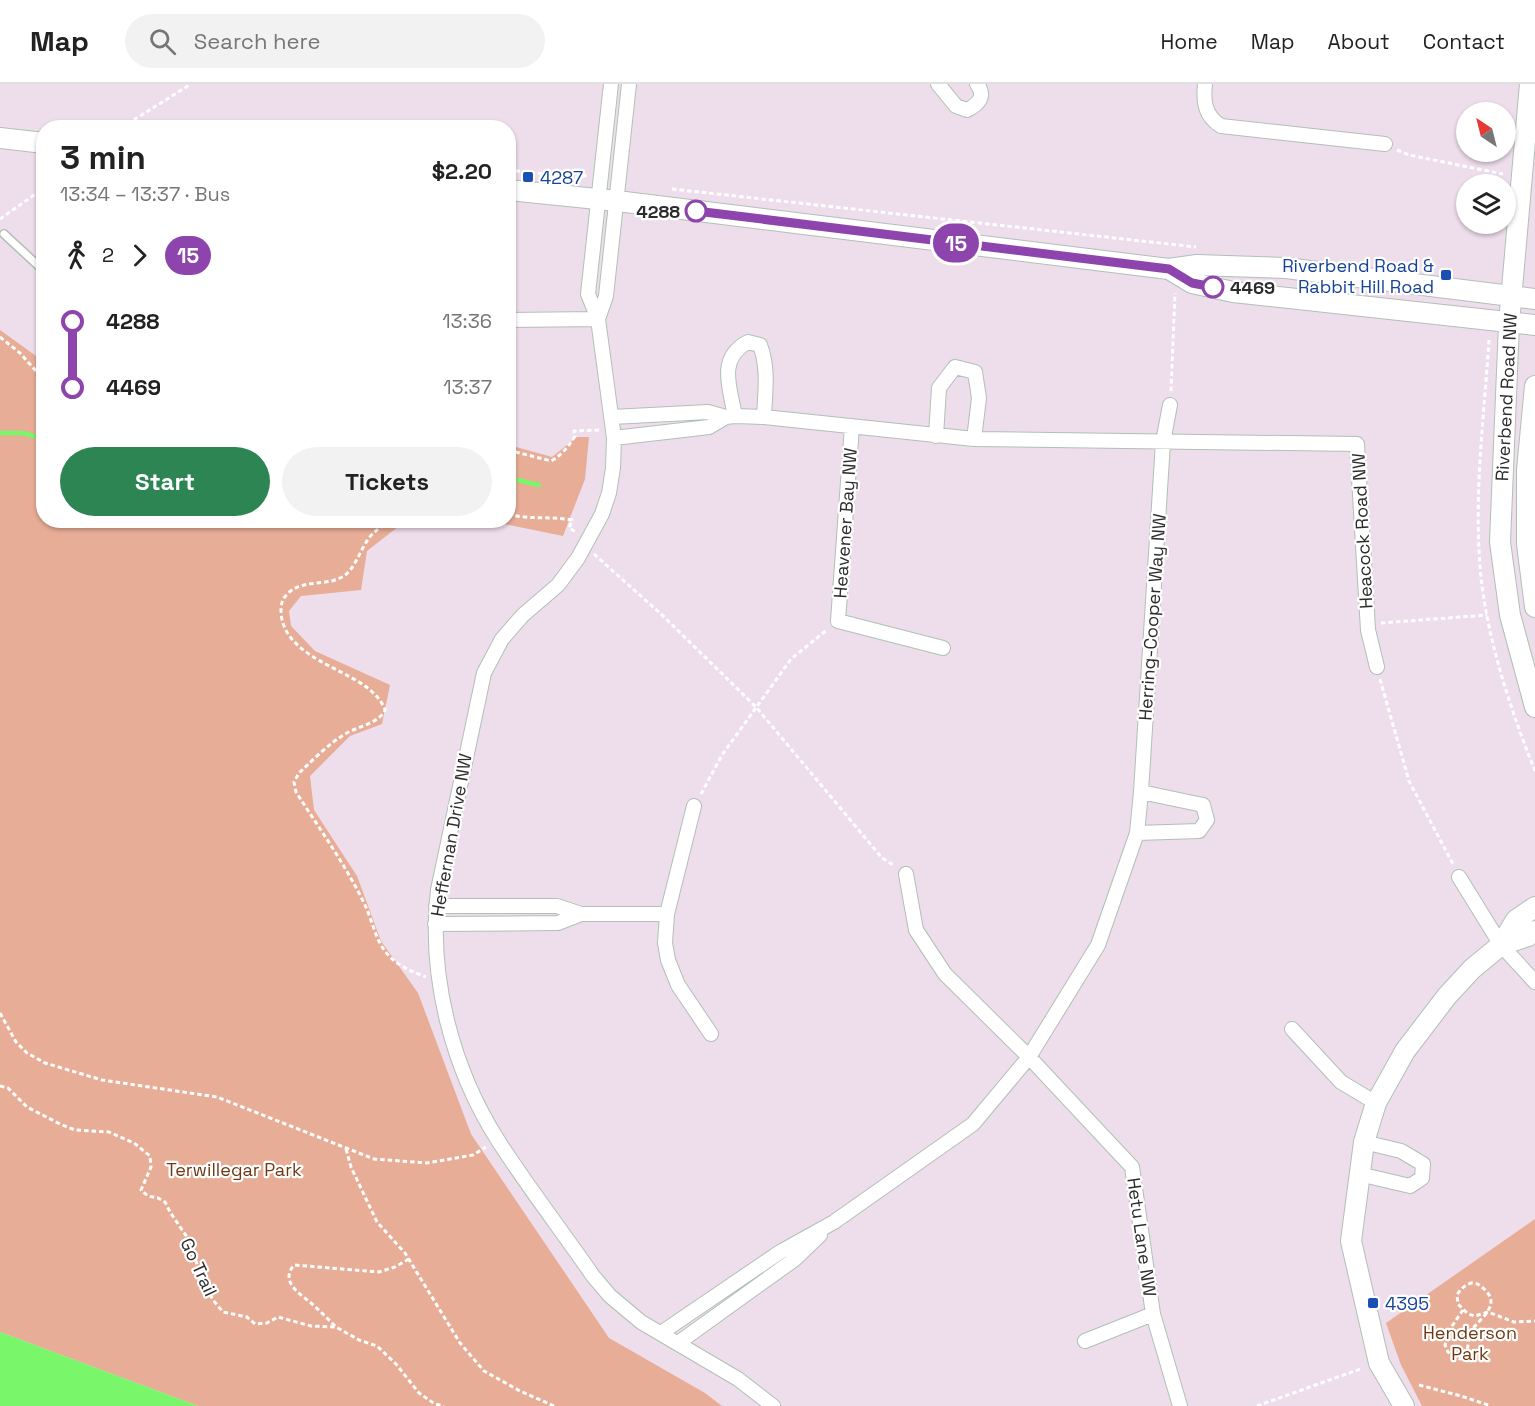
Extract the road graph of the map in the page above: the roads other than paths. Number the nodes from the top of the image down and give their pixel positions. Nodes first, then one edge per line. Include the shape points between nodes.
1 (610, 84) edge
2 (628, 84) edge
3 (938, 84) edge
4 (977, 84) edge
5 (1205, 84) edge
6 (1530, 84) edge
7 (0, 138) edge
8 (36, 142) edge
9 (1385, 144) road end
10 (516, 191) edge
11 (608, 200) junction
12 (4, 234) dead end
13 (36, 264) edge
14 (1169, 269) junction
15 (1512, 296) junction
16 (1535, 299) edge
17 (598, 319) junction
18 (516, 320) edge
19 (1509, 323) junction
20 (1535, 325) edge
21 (1535, 386) edge
22 (1170, 405) road end
23 (730, 417) junction
24 (764, 417) junction
25 (852, 426) junction
26 (613, 428) junction
27 (936, 436) junction
28 (974, 439) junction
29 (1163, 442) junction
30 (1535, 444) edge
31 (1527, 470) junction
32 (1535, 608) edge
33 (943, 648) dead end
34 (1377, 667) road end
35 (1535, 707) edge
36 (1141, 792) junction
37 (694, 806) road end
38 (1137, 833) junction
39 (906, 874) road end
40 (1459, 877) road end
41 (436, 906) junction
42 (1535, 907) edge
43 (581, 914) junction
44 (667, 914) junction
45 (435, 924) junction
46 (1535, 931) edge
47 (1501, 945) junction
48 (1535, 982) edge
49 (1292, 1029) dead end
50 (711, 1034) dead end
51 (1029, 1057) junction
52 (1376, 1103) junction
53 (1364, 1142) junction
54 (1359, 1174) junction
55 (834, 1222) junction
56 (1153, 1314) junction
57 (661, 1333) junction
58 (1085, 1341) dead end
59 (678, 1343) junction
60 (773, 1406) edge
61 (1180, 1406) edge
62 (1404, 1406) edge

1 - 11 street via 600,177
2 - 11 street
3 - 4 street via 956,106 967,110 982,96
5 - 9 street via 1206,110 1221,126
6 - 15 street, Riverbend Road NW
7 - 8 street
10 - 11 street
11 - 14 street
11 - 17 street, Heffernan Drive NW via 588,294
12 - 13 lane
14 - 15 street via 1197,265 1286,268
14 - 19 street via 1192,283 1233,292
15 - 16 street
15 - 19 street, Riverbend Road NW
17 - 18 street
17 - 26 street, Heffernan Drive NW
19 - 20 street
19 - 35 street, Riverbend Road NW via 1500,542 1510,615
21 - 31 street, Riverbend Road NW
22 - 29 street
23 - 24 street, Heacock Road NW
23 - 24 street via 730,358 736,348 748,342 760,345 764,357
23 - 26 street, Heacock Road NW via 708,412
23 - 26 street, Heacock Road NW via 709,427
24 - 25 street, Heacock Road NW
25 - 27 street, Heacock Road NW
25 - 33 street, Heavener Bay NW via 838,621
26 - 41 street, Heffernan Drive NW via 614,468 609,493 586,547 558,585 502,639 484,673
27 - 28 street, Heacock Road NW
27 - 28 street via 939,388 955,367 975,372 979,398
28 - 29 street, Heacock Road NW
29 - 34 street, Heacock Road NW via 1357,444 1368,630
29 - 36 street, Herring-Cooper Way NW
30 - 31 street
31 - 32 street, Riverbend Road NW via 1527,544
36 - 38 street, Herring-Cooper Way NW
36 - 38 street via 1203,805 1208,820 1199,831
37 - 44 street
38 - 51 street, Herring-Cooper Way NW via 1098,945
39 - 51 street, Hetu Lane NW via 916,930 945,975
40 - 47 street
41 - 43 street via 556,906
41 - 45 street, Heffernan Drive NW
42 - 47 street via 1516,920
43 - 44 street
43 - 45 street via 558,923
44 - 50 street via 665,943 673,974
45 - 57 street, Heffernan Drive NW via 440,984 454,1045 463,1073 498,1140 593,1276 641,1322
46 - 47 street
47 - 48 street
47 - 52 street via 1447,996 1405,1051
49 - 52 street via 1341,1082
51 - 55 street, Herring-Cooper Way NW via 973,1124
51 - 56 street, Hetu Lane NW via 1132,1167
52 - 53 street
53 - 54 street
53 - 54 street via 1401,1151 1423,1164 1422,1178 1410,1186
54 - 62 street via 1351,1241 1379,1363
55 - 57 street, Herring-Cooper Way NW via 780,1252
55 - 59 street, Herring-Cooper Way NW via 795,1259
56 - 58 street, Hetu Lane NW
56 - 61 street, Hetu Lane NW
57 - 59 street, Heffernan Drive NW
59 - 60 street, Heffernan Drive NW via 738,1379

